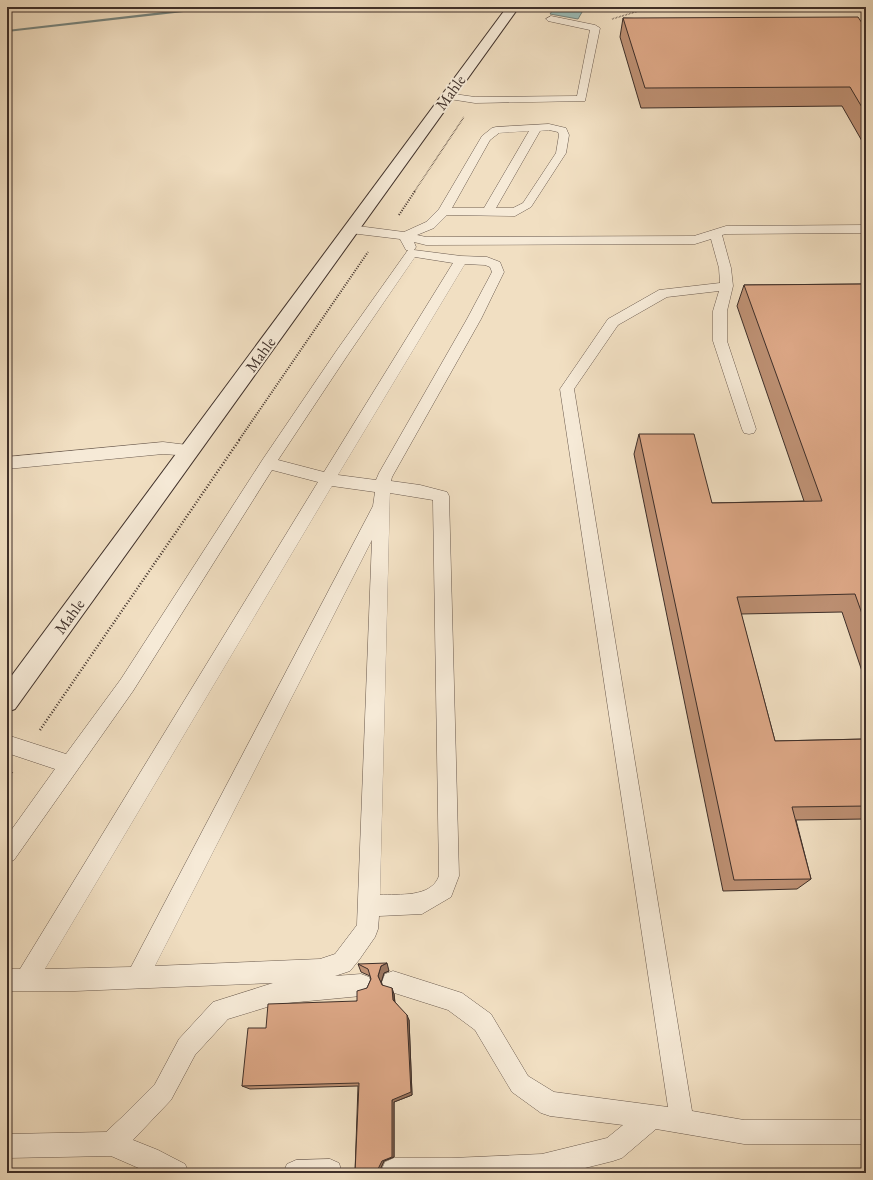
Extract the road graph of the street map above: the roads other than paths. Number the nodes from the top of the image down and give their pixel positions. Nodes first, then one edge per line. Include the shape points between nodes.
1 (513, 7) edge
2 (551, 19) dead end
3 (447, 96) junction
4 (536, 128) junction
5 (444, 211) junction
6 (488, 212) junction
7 (350, 229) junction
8 (866, 230) edge
9 (715, 233) junction
10 (405, 236) junction
11 (412, 253) junction
12 (461, 260) junction
13 (728, 286) junction
14 (749, 429) dead end
15 (191, 450) junction
16 (7, 463) edge
17 (268, 463) junction
18 (328, 479) junction
19 (383, 486) junction
20 (381, 506) junction
21 (7, 701) edge
22 (7, 744) edge
23 (70, 765) junction
24 (7, 853) edge
25 (369, 906) junction
26 (137, 978) junction
27 (7, 980) edge
28 (26, 980) junction
29 (393, 982) dead end
30 (361, 985) edge
31 (652, 1116) junction
32 (682, 1122) junction
33 (866, 1132) edge
34 (110, 1144) junction
35 (7, 1146) edge
36 (330, 1172) dead end
37 (394, 1172) edge
38 (176, 1173) edge
39 (296, 1173) edge

1 - 3 street, Mahle
2 - 3 lane via 595,28 581,99 475,100
3 - 7 street, Mahle
4 - 5 lane via 496,130 486,138
4 - 6 lane
4 - 6 lane via 562,130 564,135 561,153 527,205 515,212
5 - 6 lane
5 - 10 lane via 430,225
7 - 10 lane
7 - 15 street, Mahle
8 - 9 lane via 726,230
9 - 10 lane via 695,240 426,241
9 - 13 lane
10 - 11 lane
11 - 12 lane
11 - 17 lane
12 - 18 lane
12 - 19 lane via 487,261 496,265 498,272 384,477
13 - 14 lane via 720,311 720,341
13 - 32 lane via 664,293 613,322 568,389
15 - 16 lane via 163,448
15 - 21 street, Mahle
17 - 18 lane
17 - 23 lane via 127,685
18 - 19 lane
18 - 28 lane
19 - 20 lane
19 - 25 lane via 424,491 440,496 449,876 444,890 422,903
20 - 25 lane
20 - 26 lane
22 - 23 lane
23 - 24 lane
25 - 26 lane via 367,929 351,952 342,963 320,970
26 - 28 lane
27 - 28 lane
29 - 31 lane via 454,1002 483,1022 520,1084 550,1104
30 - 34 lane via 277,993 221,1010 187,1048 163,1092
31 - 32 lane
31 - 37 lane via 612,1149 542,1166
32 - 33 lane via 744,1132
34 - 35 lane
34 - 38 lane
36 - 39 lane

